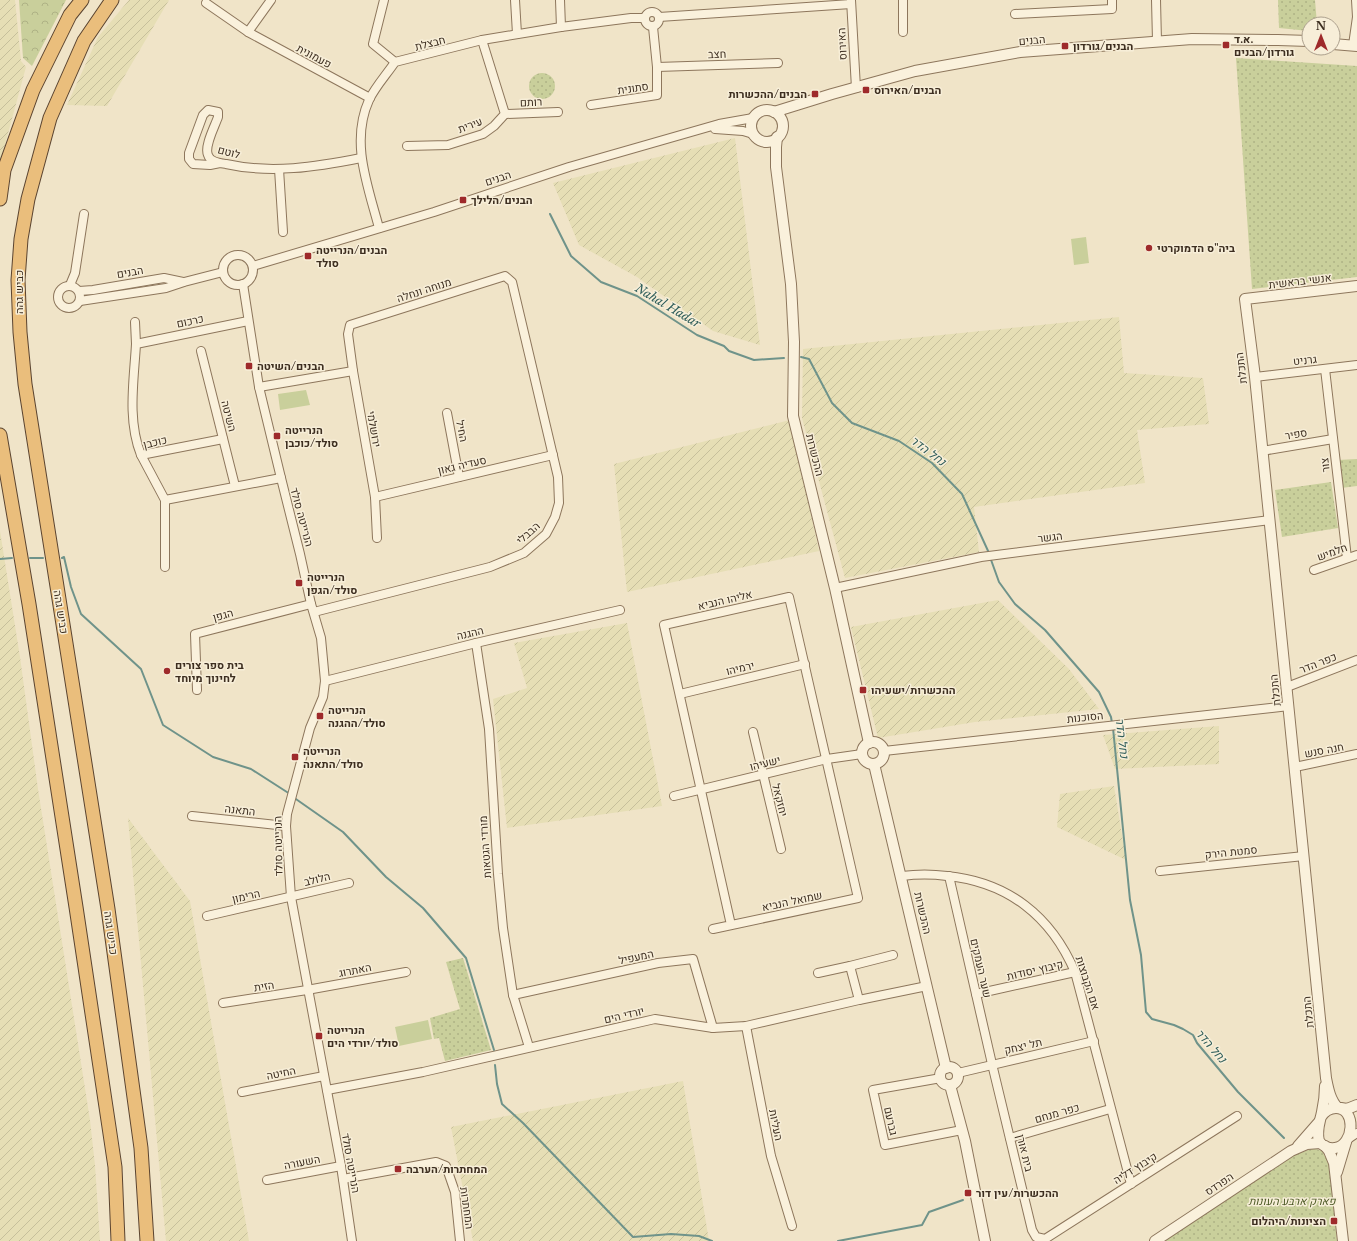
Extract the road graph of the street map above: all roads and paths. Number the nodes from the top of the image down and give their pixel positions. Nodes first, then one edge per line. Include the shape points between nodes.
1 (82, 0) edge
2 (112, 0) edge
3 (270, 0) edge
4 (384, 0) edge
5 (515, 0) edge
6 (560, 0) edge
7 (903, 0) edge
8 (1112, 0) edge
9 (1156, 0) edge
10 (1356, 0) edge
11 (851, 2) edge
12 (206, 3) dead end
13 (1357, 11) edge
14 (1015, 14) dead end
15 (659, 17) junction
16 (645, 18) junction
17 (561, 27) junction
18 (654, 27) junction
19 (248, 32) junction
20 (903, 32) dead end
21 (517, 34) junction
22 (482, 40) junction
23 (1157, 41) junction
24 (1301, 42) edge
25 (1341, 45) edge
26 (1355, 46) edge
27 (395, 62) junction
28 (778, 63) dead end
29 (657, 67) junction
30 (856, 88) junction
31 (370, 98) junction
32 (810, 101) junction
33 (590, 105) dead end
34 (558, 112) dead end
35 (774, 112) junction
36 (505, 114) junction
37 (753, 118) junction
38 (782, 123) junction
39 (706, 129) junction
40 (753, 134) junction
41 (777, 137) junction
42 (764, 141) junction
43 (407, 146) dead end
44 (361, 158) junction
45 (220, 163) junction
46 (776, 167) junction
47 (279, 169) junction
48 (0, 199) edge
49 (84, 214) dead end
50 (379, 228) junction
51 (283, 232) dead end
52 (253, 266) junction
53 (223, 272) junction
54 (505, 276) joint
55 (184, 282) junction
56 (243, 284) junction
57 (70, 285) junction
58 (1357, 286) edge
59 (79, 291) junction
60 (1245, 299) joint
61 (80, 301) junction
62 (248, 321) junction
63 (135, 322) dead end
64 (350, 325) joint
65 (136, 344) junction
66 (201, 351) dead end
67 (1357, 365) edge
68 (1325, 369) junction
69 (353, 371) junction
70 (1255, 376) junction
71 (259, 387) junction
72 (447, 413) dead end
73 (0, 435) edge
74 (223, 439) junction
75 (1333, 439) junction
76 (1262, 451) junction
77 (141, 455) junction
78 (554, 455) junction
79 (459, 477) junction
80 (280, 478) junction
81 (235, 486) junction
82 (375, 497) junction
83 (165, 500) junction
84 (1270, 520) junction
85 (377, 538) dead end
86 (1357, 555) edge
87 (1347, 558) junction
88 (165, 567) dead end
89 (1314, 570) dead end
90 (835, 588) junction
91 (312, 608) junction
92 (620, 610) dead end
93 (476, 643) junction
94 (1357, 660) edge
95 (805, 664) junction
96 (325, 681) junction
97 (1287, 687) junction
98 (197, 690) dead end
99 (680, 694) junction
100 (1289, 706) junction
101 (753, 732) dead end
102 (869, 743) junction
103 (884, 751) junction
104 (862, 754) junction
105 (1357, 754) edge
106 (827, 759) junction
107 (874, 764) junction
108 (1295, 767) junction
109 (763, 775) junction
110 (701, 790) junction
111 (674, 796) dead end
112 (192, 816) dead end
113 (286, 826) junction
114 (780, 849) dead end
115 (1304, 856) junction
116 (1160, 871) dead end
117 (902, 876) junction
118 (949, 876) junction
119 (349, 883) dead end
120 (291, 897) junction
121 (858, 898) joint
122 (207, 916) dead end
123 (731, 925) junction
124 (714, 929) dead end
125 (893, 955) dead end
126 (850, 966) junction
127 (406, 972) dead end
128 (1075, 972) junction
129 (818, 973) dead end
130 (927, 986) junction
131 (307, 990) junction
132 (976, 994) junction
133 (512, 996) junction
134 (859, 1000) junction
135 (223, 1003) dead end
136 (746, 1026) junction
137 (713, 1028) junction
138 (1094, 1041) junction
139 (529, 1047) junction
140 (992, 1064) junction
141 (946, 1068) junction
142 (958, 1073) junction
143 (324, 1076) junction
144 (941, 1078) junction
145 (1326, 1078) junction
146 (950, 1085) junction
147 (327, 1090) junction
148 (242, 1092) dead end
149 (1357, 1106) edge
150 (1340, 1108) junction
151 (1110, 1109) junction
152 (1237, 1116) dead end
153 (1320, 1119) junction
154 (1353, 1120) edge
155 (962, 1130) junction
156 (1357, 1133) edge
157 (1010, 1138) junction
158 (1347, 1140) junction
159 (1322, 1144) junction
160 (1296, 1148) junction
161 (341, 1166) junction
162 (1336, 1176) junction
163 (343, 1179) junction
164 (267, 1180) dead end
165 (1130, 1184) junction
166 (792, 1226) dead end
167 (1045, 1239) joint
168 (118, 1241) edge
169 (147, 1241) edge
170 (352, 1241) edge
171 (460, 1241) edge
172 (985, 1241) edge
173 (1155, 1241) edge
174 (1344, 1241) edge

1 - 48 highway via 70,15 32,90 4,170
2 - 169 highway, כביש גהה via 84,41 50,118 28,199 21,239 18,280 25,384 106,901 139,1132
3 - 19 street
4 - 27 street via 373,44
5 - 21 street
6 - 17 street
7 - 20 street
8 - 14 street via 1112,9
9 - 23 street
10 - 13 street
11 - 15 street
11 - 30 street, האירוס
12 - 19 street, פעמונית
13 - 26 street
15 - 16 street via 652,12
15 - 18 street via 659,22
16 - 17 street, חבצלת
16 - 18 street via 647,25
17 - 21 street, חבצלת
18 - 29 street, סתונית
19 - 31 street, פעמונית
21 - 22 street, חבצלת
22 - 27 street, חבצלת
22 - 36 street
23 - 24 street, הבנים via 1228,39
23 - 30 street, הבנים via 1020,52 915,72
25 - 26 street
27 - 31 street
28 - 29 street, חצב
29 - 33 street, סתונית via 657,95
30 - 32 street, הבנים
31 - 44 street via 363,114
32 - 35 street, הבנים
32 - 38 street, הבנים
34 - 36 street, רותם
35 - 37 street via 764,110
35 - 38 street
36 - 43 street, עירית via 483,134 448,145
37 - 39 street, הבנים
37 - 40 street
38 - 41 street via 782,131
39 - 40 street, הבנים via 736,130
39 - 50 street, הבנים via 569,167
40 - 42 street
41 - 42 street
41 - 46 street, ההכשרות
42 - 46 street, ההכשרות
44 - 47 street, לוטם via 323,166
44 - 50 street
45 - 45 street, לוטם via 208,156 206,148 218,117 218,112 208,110 203,115 189,158 193,164
45 - 47 street, לוטם via 256,169
46 - 90 street, ההכשרות via 791,284 794,342 793,416
47 - 51 street
49 - 57 street via 75,273
50 - 52 street, הבנים
52 - 53 street via 243,255 232,256 225,262
52 - 56 street via 250,279
53 - 55 street, הבנים
53 - 56 street via 228,281
54 - 64 street, מנוחה ונחלה
54 - 78 street, הבבלי via 512,282
55 - 59 street, הבנים via 164,278
55 - 61 street, הבנים via 166,288
56 - 62 street
57 - 59 street
57 - 61 street via 60,290 58,298 61,305 72,308
58 - 60 street, אנשי בראשית
59 - 61 street
60 - 70 street, התכלת
62 - 65 street, כרכום
62 - 71 street
63 - 65 street
64 - 69 street, ירושלמי via 348,334
65 - 77 street via 133,415
66 - 74 street, השיטה
67 - 68 street, גרניט
68 - 70 street, גרניט
68 - 75 street, צור
69 - 71 street
69 - 82 street, ירושלמי
70 - 76 street, התכלת
71 - 80 street, הנרייטה סולד
72 - 79 street, החיל
73 - 168 highway via 29,604 114,1159
74 - 77 street, כוכבן
74 - 81 street, השיטה
75 - 76 street, ספיר
75 - 87 street, צור
76 - 84 street, התכלת
77 - 83 street, כוכבן
78 - 79 street, סעדיה גאון
78 - 91 street, הבבלי via 559,503 555,517 546,534 524,553 490,567
79 - 82 street, סעדיה גאון
80 - 81 street
80 - 91 street, הנרייטה סולד
81 - 83 street
82 - 85 street, ירושלמי
83 - 88 street, כוכבן
84 - 90 street, הגשר via 1000,554
84 - 97 street, התכלת
86 - 87 street, חלמיש
87 - 89 street, חלמיש
90 - 102 street, ההכשרות
91 - 96 street, הנרייטה סולד via 321,638
91 - 98 street, הגפן via 195,634
92 - 93 street, ההגנה
93 - 96 street, ההגנה
93 - 133 street, מורדי הגטאות via 489,729 498,874
94 - 97 street, כפר הדר
95 - 99 street, ירמיהו
95 - 99 street, אליהו הנביא via 789,597 664,625
95 - 106 street, אליהו הנביא
96 - 113 street, הנרייטה סולד via 323,697 310,728
97 - 100 street, התכלת
99 - 110 street, אליהו הנביא
100 - 103 street, הסוכנות
100 - 108 street, התכלת
101 - 109 street, יחזקאל
102 - 103 street via 877,743
102 - 104 street via 863,747
103 - 107 street via 881,761
104 - 106 street, ישעיהו
104 - 107 street via 864,761
105 - 108 street, חנה סנש
106 - 109 street, ישעיהו
106 - 121 street, אליהו הנביא
107 - 117 street, ההכשרות
108 - 115 street, התכלת
109 - 110 street, ישעיהו
109 - 114 street, יחזקאל
110 - 111 street, ישעיהו
110 - 123 street, אליהו הנביא
112 - 113 street, התאנה
113 - 120 street, הנרייטה סולד
115 - 116 street, סמטת הירק
115 - 145 street, התכלת
117 - 118 street, אם הקבוצות
117 - 130 street, ההכשרות
118 - 128 street, אם הקבוצות via 984,883 1006,892 1021,902 1049,927
118 - 132 street, שער העמקים
119 - 120 street, הלולב
120 - 122 street, הרימון
120 - 131 street, הנרייטה סולד
121 - 123 street, שמואל הנביא
123 - 124 street, שמואל הנביא
125 - 126 street
126 - 129 street
126 - 134 street
127 - 131 street, האתרוג
128 - 132 street, קיבוץ יסודות
128 - 138 street, אם הקבוצות
130 - 134 street, יורדי הים
130 - 141 street, ההכשרות
131 - 135 street, הזית
131 - 143 street, הנרייטה סולד
132 - 140 street, שער העמקים
133 - 137 street, המעפיל via 658,963 693,959
133 - 139 street, מורדי הגטאות
134 - 136 street, יורדי הים
136 - 137 street, יורדי הים
136 - 166 street, העליות via 771,1156
137 - 139 street, יורדי הים via 655,1019
138 - 140 street, תל יצחק
138 - 151 street, אם הקבוצות
139 - 147 street, יורדי הים via 422,1072
140 - 142 street, תל יצחק
140 - 157 street, בית אורן
141 - 142 street via 954,1068
141 - 144 street via 942,1071
142 - 146 street via 956,1082
143 - 147 street, הנרייטה סולד
143 - 148 street, החיטה
144 - 146 street
144 - 155 street, גברעם via 873,1090 885,1145
145 - 150 street, התכלת via 1334,1102
145 - 153 street, התכלת
146 - 155 street
147 - 161 street, הנרייטה סולד
149 - 150 street
149 - 154 street
150 - 153 street via 1328,1110
150 - 154 street
151 - 157 street, כפר מנחם
151 - 165 street, אם הקבוצות
152 - 165 street, קיבוץ דליה
153 - 159 street via 1318,1133
153 - 160 street, הפרדס
154 - 158 street
155 - 172 street
156 - 158 street
157 - 167 street, בית אורן via 1032,1230 1036,1237
158 - 159 street via 1338,1148
158 - 162 street
159 - 160 street, הפרדס via 1312,1143
159 - 162 street via 1333,1159
160 - 173 street, הפרדס
161 - 163 street, הנרייטה סולד
161 - 164 street, השעורה
162 - 174 street
163 - 170 street, הנרייטה סולד
163 - 171 street, המחתרות via 436,1162 446,1166 455,1192
165 - 167 street, קיבוץ דליה

